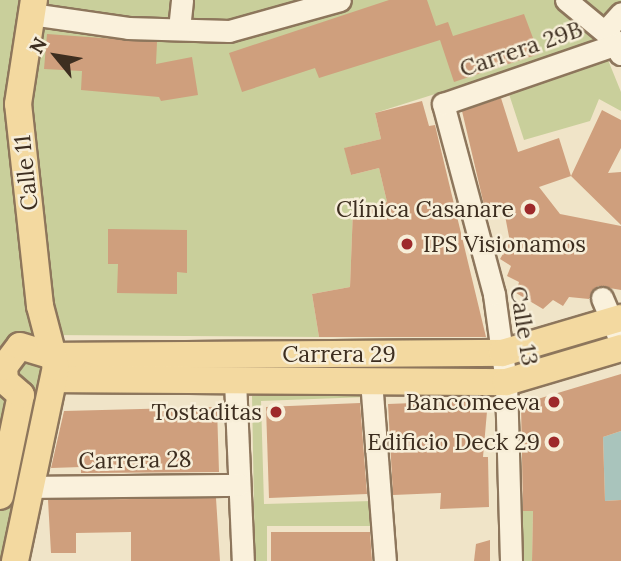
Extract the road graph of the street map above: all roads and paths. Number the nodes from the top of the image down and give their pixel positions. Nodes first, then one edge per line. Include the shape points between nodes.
1 (182, 0) edge
2 (340, 0) edge
3 (566, 0) edge
4 (311, 6) edge
5 (32, 7) edge
6 (621, 12) edge
7 (179, 29) junction
8 (614, 44) edge
9 (443, 104) joint
10 (40, 306) junction
11 (616, 326) edge
12 (20, 346) junction
13 (502, 352) junction
14 (54, 367) junction
15 (371, 380) junction
16 (235, 381) junction
17 (506, 382) junction
18 (21, 395) junction
19 (239, 485) junction
20 (32, 487) junction
21 (0, 496) edge
22 (15, 561) edge
23 (243, 561) edge
24 (385, 561) edge
25 (511, 561) edge

1 - 7 street
2 - 4 street
3 - 8 street
4 - 7 street via 229,31
5 - 7 street
5 - 10 main road, Calle 11 via 18,104
6 - 8 street
8 - 9 street, Carrera 29B
9 - 13 street, Calle 13 via 494,294
10 - 12 main road
10 - 14 main road, Calle 11
11 - 13 main road, Carrera 29
11 - 17 main road, Carrera 29
12 - 14 main road
12 - 18 main road via 9,354 5,381
13 - 14 main road, Carrera 29
13 - 17 street, Calle 13
14 - 16 main road, Carrera 29
14 - 18 main road via 33,396
14 - 20 main road, Calle 11
15 - 16 main road, Carrera 29
15 - 17 main road, Carrera 29
15 - 24 street
16 - 19 street
17 - 25 street, Calle 13
18 - 21 main road
19 - 20 street, Carrera 28
19 - 23 street
20 - 22 main road, Calle 11

